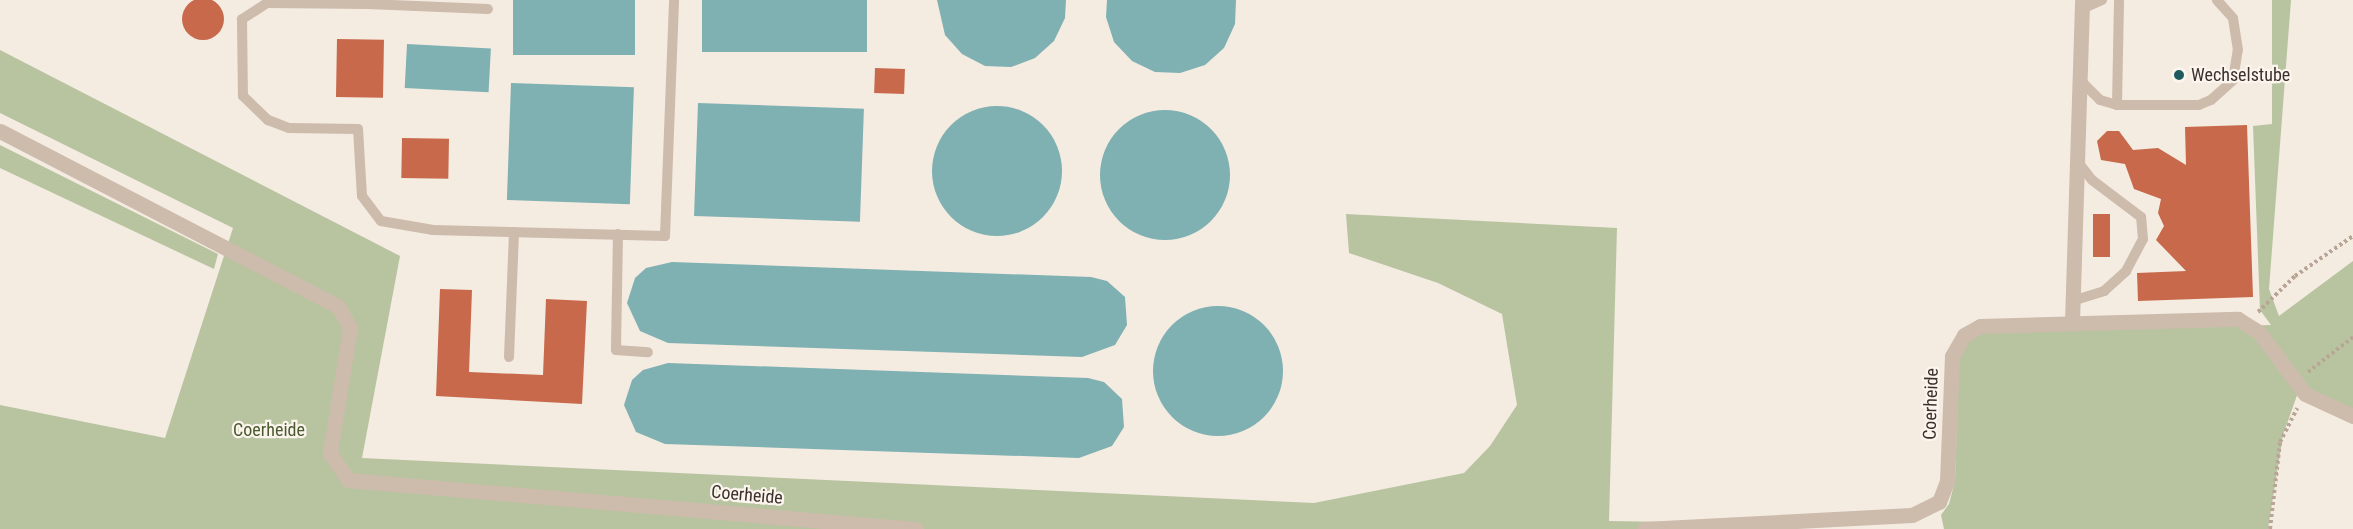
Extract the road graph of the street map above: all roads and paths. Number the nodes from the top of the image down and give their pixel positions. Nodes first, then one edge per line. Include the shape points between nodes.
1 (674, 0) edge
2 (2102, 0) edge
3 (2119, 0) edge
4 (2217, 0) edge
5 (367, 2) edge
6 (2082, 4) edge
7 (488, 9) dead end
8 (2080, 80) junction
9 (2117, 105) junction
10 (0, 131) edge
11 (2078, 162) junction
12 (513, 232) junction
13 (618, 234) junction
14 (2353, 236) edge
15 (2072, 301) junction
16 (2072, 322) junction
17 (2248, 322) junction
18 (2353, 337) edge
19 (648, 352) dead end
20 (509, 357) dead end
21 (2300, 388) junction
22 (2353, 416) edge
23 (916, 529) edge
24 (1644, 529) edge
25 (2270, 529) edge

1 - 13 lane via 665,236
2 - 6 lane
3 - 9 lane
4 - 9 lane via 2233,18 2237,34 2237,65 2228,87 2199,105
5 - 7 lane
5 - 12 lane via 267,3 242,19 243,96 268,120 289,128 358,129 362,196 381,221 433,230
6 - 8 street
8 - 9 lane via 2100,100
8 - 11 street
10 - 23 street, Coerheide via 338,306 350,328 330,453 348,480
11 - 15 street
11 - 15 lane via 2092,180 2141,217 2143,239 2126,271 2104,291
12 - 13 lane
12 - 20 lane
13 - 19 lane via 616,350
14 - 17 path via 2295,276
15 - 16 street
16 - 17 street, Coerheide
16 - 24 street, Coerheide via 1980,326 1964,335 1952,356 1947,481 1939,502 1912,515
17 - 21 street
18 - 21 path
21 - 22 street
21 - 25 path via 2280,442

